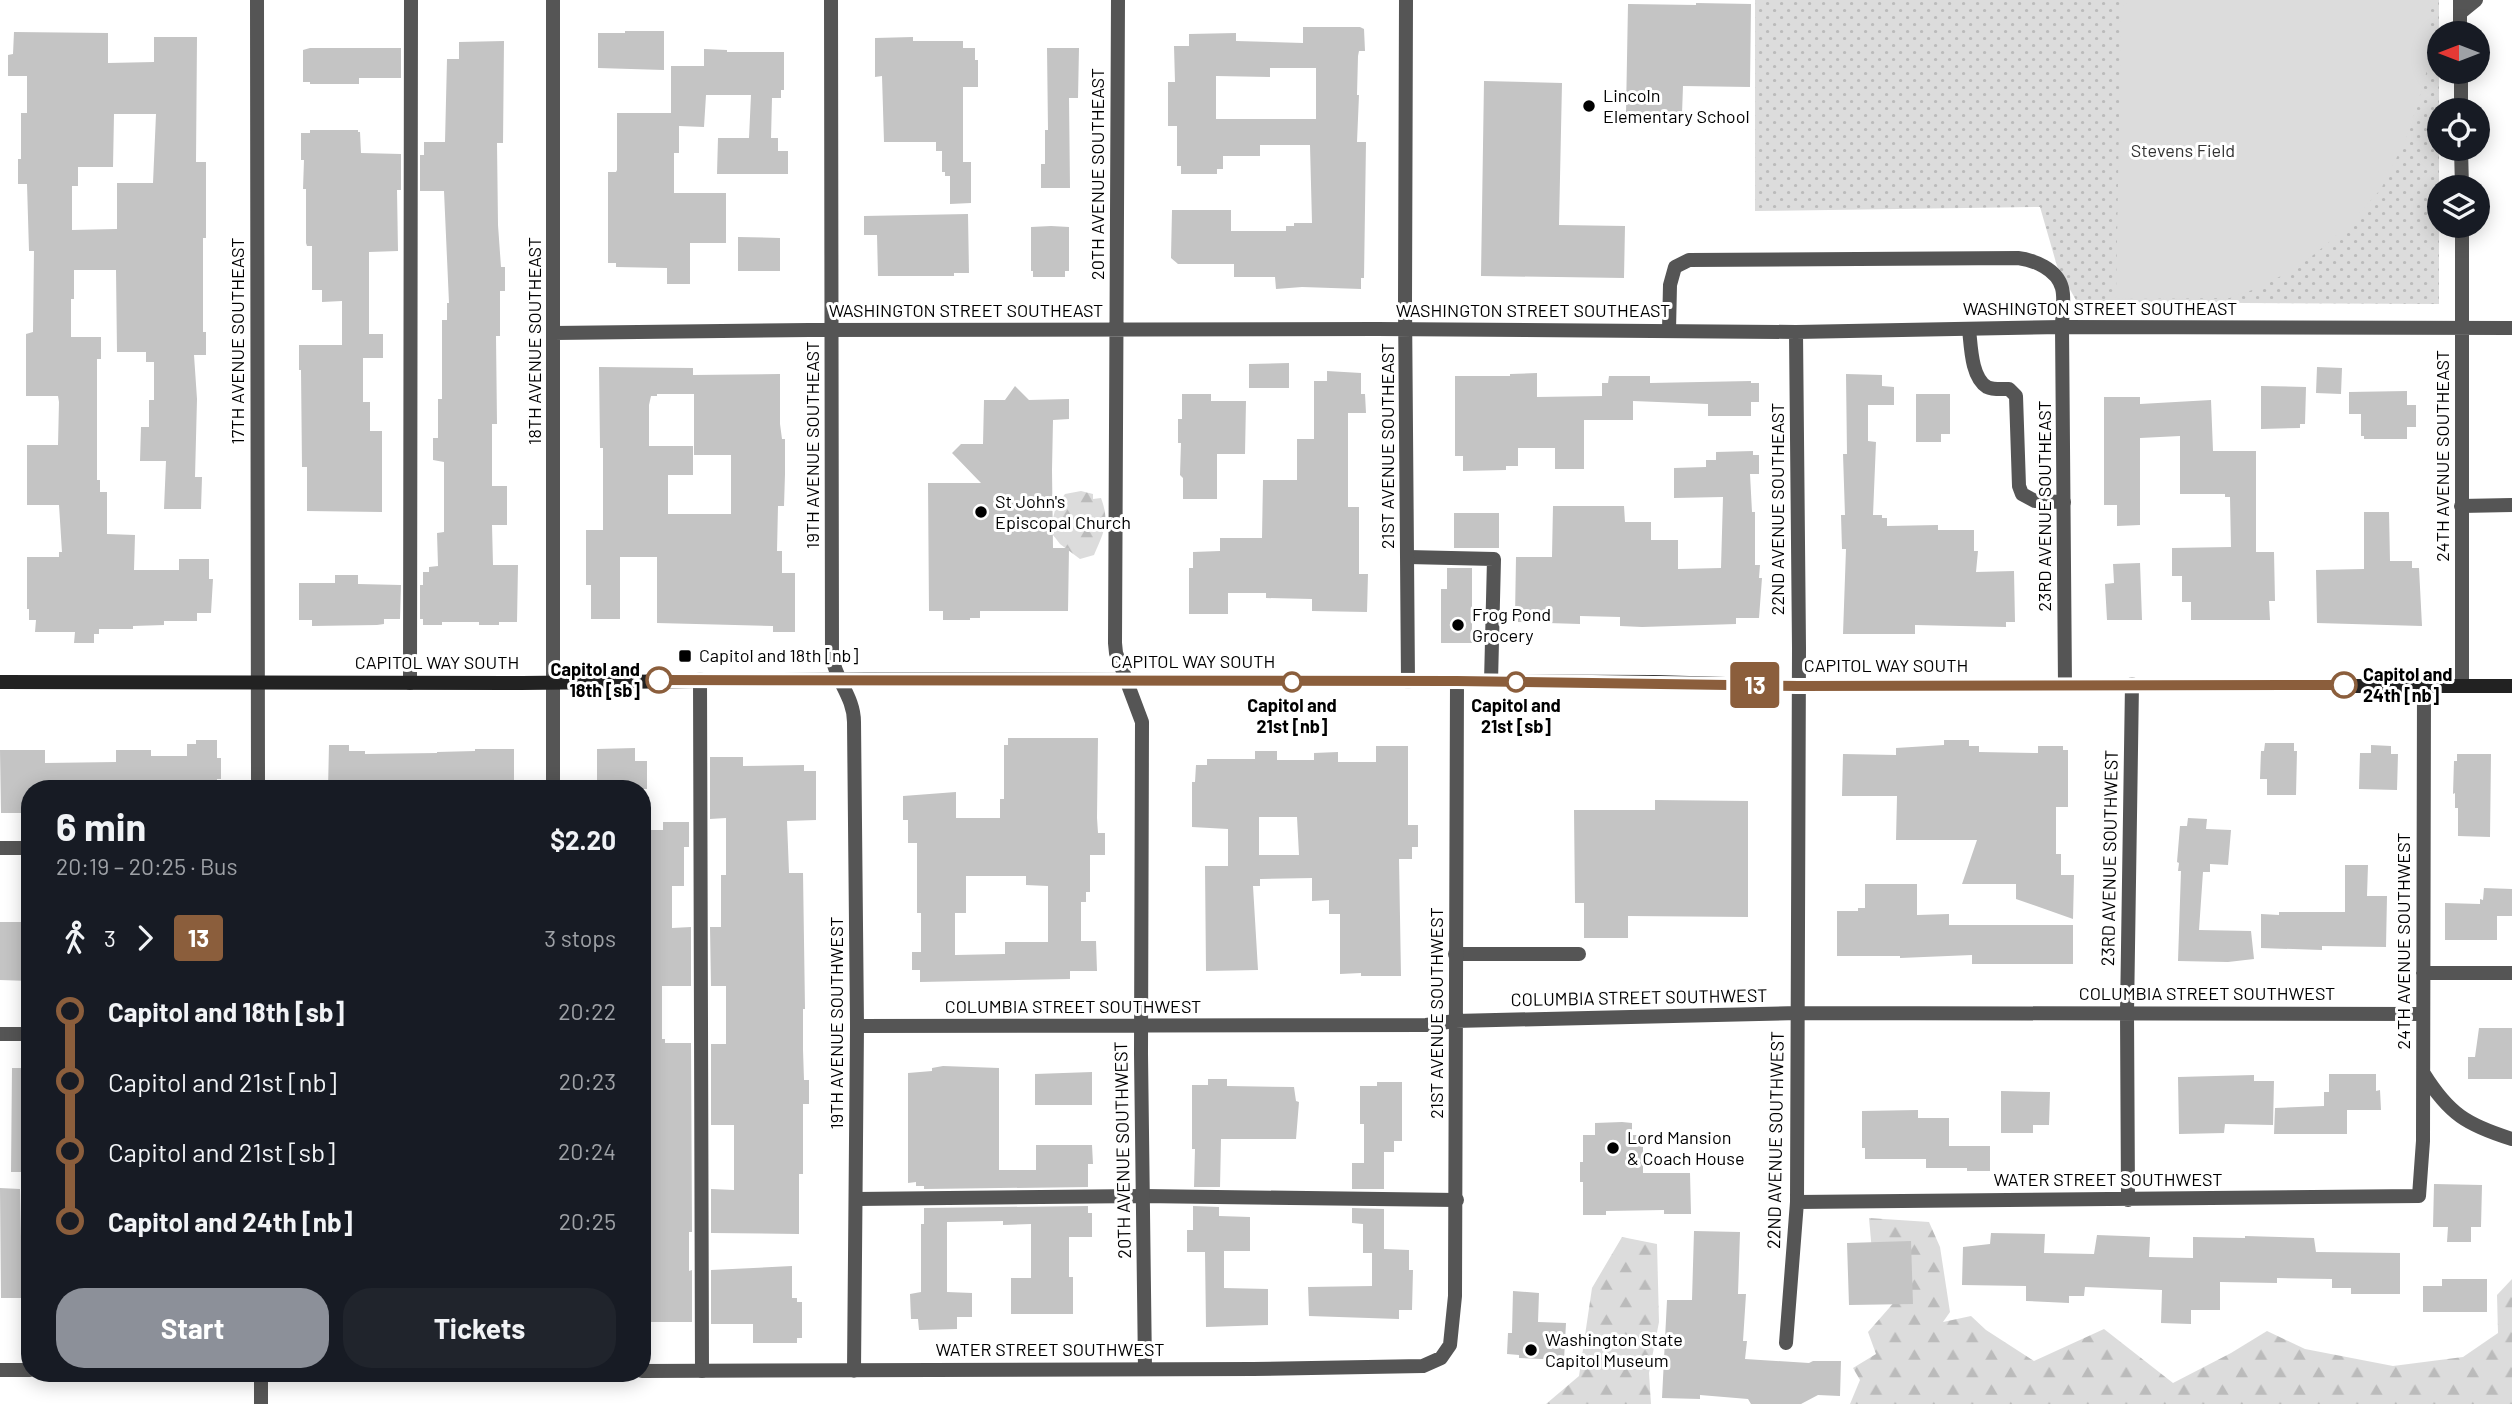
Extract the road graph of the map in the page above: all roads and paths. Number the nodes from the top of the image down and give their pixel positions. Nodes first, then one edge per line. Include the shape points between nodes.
1 (257, 0) edge
2 (411, 0) edge
3 (553, 0) edge
4 (831, 0) edge
5 (1118, 0) edge
6 (1406, 0) edge
7 (2476, 0) edge
8 (2460, 7) edge
9 (2462, 238) edge
10 (2062, 327) junction
11 (2463, 327) junction
12 (2512, 328) edge
13 (1406, 329) junction
14 (1969, 329) junction
15 (832, 330) junction
16 (1117, 330) junction
17 (1669, 330) junction
18 (1796, 332) junction
19 (555, 333) junction
20 (2064, 502) junction
21 (2512, 505) edge
22 (2461, 506) junction
23 (1408, 557) junction
24 (700, 679) junction
25 (838, 680) junction
26 (0, 681) edge
27 (1457, 681) junction
28 (1491, 681) junction
29 (258, 682) junction
30 (552, 682) junction
31 (1128, 682) junction
32 (1409, 682) junction
33 (410, 683) junction
34 (2132, 684) junction
35 (2065, 685) junction
36 (1798, 686) junction
37 (2424, 686) junction
38 (2462, 686) junction
39 (2512, 686) edge
40 (258, 780) edge
41 (553, 780) edge
42 (0, 848) edge
43 (21, 848) edge
44 (1455, 954) junction
45 (1579, 954) dead end
46 (2423, 973) junction
47 (2512, 973) edge
48 (1798, 1013) junction
49 (2127, 1013) junction
50 (2423, 1014) junction
51 (1455, 1021) junction
52 (857, 1026) junction
53 (1141, 1026) junction
54 (0, 1034) edge
55 (21, 1034) edge
56 (2423, 1073) junction
57 (2512, 1139) edge
58 (1142, 1196) junction
59 (2419, 1196) joint
60 (856, 1199) junction
61 (1457, 1200) junction
62 (2128, 1200) junction
63 (1797, 1202) junction
64 (1786, 1343) dead end
65 (1450, 1345) joint
66 (1144, 1368) junction
67 (0, 1370) edge
68 (21, 1370) edge
69 (651, 1371) edge
70 (702, 1371) junction
71 (854, 1371) junction
72 (261, 1382) edge
73 (261, 1404) edge

1 - 29 street, 17TH AVENUE SOUTHEAST
2 - 33 street
3 - 19 street, 18TH AVENUE SOUTHEAST
4 - 15 street, 19TH AVENUE SOUTHEAST
5 - 16 street, 20TH AVENUE SOUTHEAST
6 - 13 street, 21ST AVENUE SOUTHEAST
7 - 8 street
9 - 11 street, 24TH AVENUE SOUTHEAST
10 - 11 street, WASHINGTON STREET SOUTHEAST
10 - 14 street, WASHINGTON STREET SOUTHEAST
10 - 17 street, 23RD AVENUE SOUTHEAST via 2062,287 2051,272 2031,260 1689,260 1675,267
10 - 20 street, 23RD AVENUE SOUTHEAST
11 - 12 street, WASHINGTON STREET SOUTHEAST
11 - 22 street, 24TH AVENUE SOUTHEAST
13 - 16 street, WASHINGTON STREET SOUTHEAST
13 - 17 street, WASHINGTON STREET SOUTHEAST
13 - 23 street, 21ST AVENUE SOUTHEAST
14 - 18 street, WASHINGTON STREET SOUTHEAST
14 - 20 street via 1980,380 1989,388 2009,389 2015,396 2022,494 2035,501
15 - 16 street, WASHINGTON STREET SOUTHEAST
15 - 19 street, WASHINGTON STREET SOUTHEAST
15 - 25 street, 19TH AVENUE SOUTHEAST via 831,644
16 - 31 street, 20TH AVENUE SOUTHEAST via 1115,643
17 - 18 street, WASHINGTON STREET SOUTHEAST
18 - 36 street, 22ND AVENUE SOUTHEAST
19 - 30 street, 18TH AVENUE SOUTHEAST
20 - 35 street, 23RD AVENUE SOUTHEAST
21 - 22 street
22 - 38 street, 24TH AVENUE SOUTHEAST
23 - 28 street via 1494,559
23 - 32 street, 21ST AVENUE SOUTHEAST
24 - 25 main road, CAPITOL WAY SOUTH
24 - 30 main road, CAPITOL WAY SOUTH
24 - 70 street
25 - 31 main road, CAPITOL WAY SOUTH
25 - 52 street, 19TH AVENUE SOUTHWEST via 854,710
26 - 29 main road, CAPITOL WAY SOUTH
27 - 28 main road, CAPITOL WAY SOUTH
27 - 32 main road, CAPITOL WAY SOUTH
27 - 44 street, 21ST AVENUE SOUTHWEST
28 - 36 main road, CAPITOL WAY SOUTH
29 - 33 main road, CAPITOL WAY SOUTH
29 - 40 street, 17TH AVENUE SOUTHEAST
30 - 33 main road, CAPITOL WAY SOUTH
30 - 41 street, 18TH AVENUE SOUTHEAST
31 - 32 main road, CAPITOL WAY SOUTH
31 - 53 street, 20TH AVENUE SOUTHWEST via 1142,722
34 - 35 main road, CAPITOL WAY SOUTH
34 - 37 main road, CAPITOL WAY SOUTH
34 - 49 street, 23RD AVENUE SOUTHWEST
35 - 36 main road, CAPITOL WAY SOUTH
36 - 48 street, 22ND AVENUE SOUTHWEST
37 - 38 main road, CAPITOL WAY SOUTH
37 - 46 street, 24TH AVENUE SOUTHWEST
38 - 39 main road, CAPITOL WAY SOUTH
42 - 43 street
44 - 45 street
44 - 51 street, 21ST AVENUE SOUTHWEST
46 - 47 street
46 - 50 street, 24TH AVENUE SOUTHWEST
48 - 49 street, COLUMBIA STREET SOUTHWEST
48 - 51 street, COLUMBIA STREET SOUTHWEST
48 - 63 street, 22ND AVENUE SOUTHWEST
49 - 50 street, COLUMBIA STREET SOUTHWEST
49 - 62 street, 23RD AVENUE SOUTHWEST
50 - 56 street, 24TH AVENUE SOUTHWEST
51 - 53 street, COLUMBIA STREET SOUTHWEST via 1426,1025
51 - 61 street, 21ST AVENUE SOUTHWEST
52 - 53 street, COLUMBIA STREET SOUTHWEST
52 - 60 street, 19TH AVENUE SOUTHWEST
53 - 58 street, 20TH AVENUE SOUTHWEST
54 - 55 street
56 - 57 street via 2440,1100 2460,1117
56 - 59 street, 24TH AVENUE SOUTHWEST
58 - 60 street
58 - 61 street
58 - 66 street, 20TH AVENUE SOUTHWEST
59 - 62 street, WATER STREET SOUTHWEST
60 - 71 street, 19TH AVENUE SOUTHWEST
61 - 65 street, 21ST AVENUE SOUTHWEST
62 - 63 street, WATER STREET SOUTHWEST
63 - 64 street, 22ND AVENUE SOUTHWEST
65 - 66 street, WATER STREET SOUTHWEST via 1441,1358 1423,1366
66 - 71 street, WATER STREET SOUTHWEST
67 - 68 street
69 - 70 street, WATER STREET SOUTHWEST
70 - 71 street, WATER STREET SOUTHWEST
72 - 73 street

